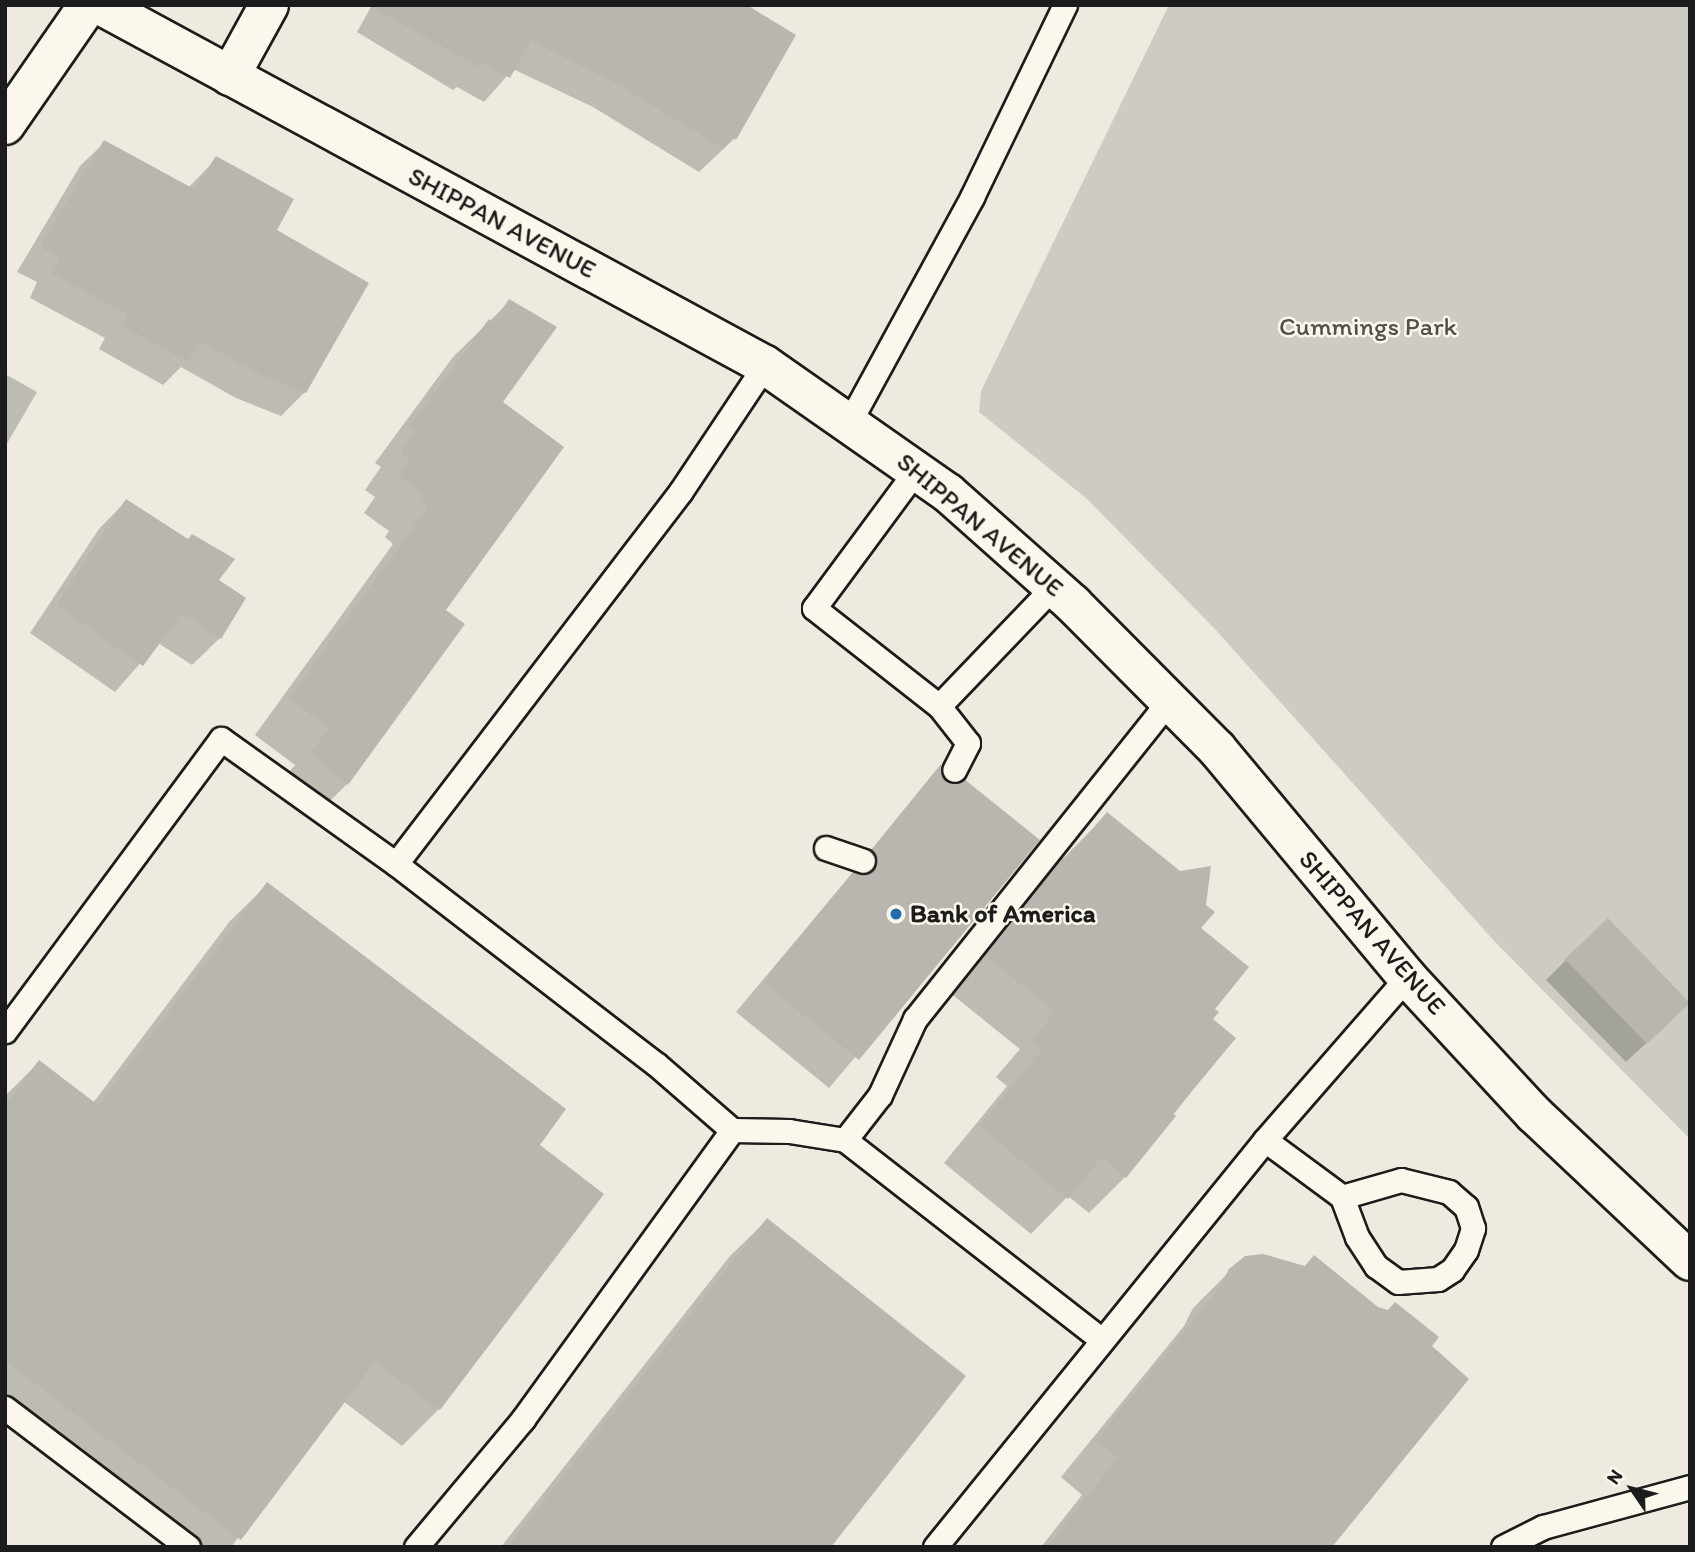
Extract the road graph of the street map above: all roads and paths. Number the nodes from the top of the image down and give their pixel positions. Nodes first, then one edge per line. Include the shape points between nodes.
1 (88, 5) edge
2 (100, 5) edge
3 (269, 5) edge
4 (1065, 5) edge
5 (230, 76) junction
6 (5, 125) edge
7 (765, 365) junction
8 (850, 421) junction
9 (916, 469) junction
10 (1053, 587) junction
11 (1170, 701) junction
12 (939, 706) junction
13 (954, 770) dead end
14 (826, 848) dead end
15 (863, 861) dead end
16 (396, 864) junction
17 (1407, 977) junction
18 (5, 1031) edge
19 (732, 1130) junction
20 (845, 1140) junction
21 (1265, 1140) junction
22 (1342, 1197) junction
23 (1690, 1261) edge
24 (1102, 1340) junction
25 (5, 1408) edge
26 (1690, 1487) edge
27 (188, 1547) edge
28 (416, 1547) edge
29 (935, 1547) edge
30 (1503, 1547) edge

1 - 6 street
2 - 5 street, SHIPPAN AVENUE
3 - 5 street
4 - 8 lane via 972,197
5 - 7 street, SHIPPAN AVENUE
7 - 8 street, SHIPPAN AVENUE
7 - 16 lane via 681,491
8 - 9 street, SHIPPAN AVENUE
9 - 10 street, SHIPPAN AVENUE
9 - 12 lane via 814,608
10 - 11 street, SHIPPAN AVENUE
10 - 12 lane
11 - 17 street, SHIPPAN AVENUE via 1216,748
11 - 20 lane via 915,1019 880,1096
12 - 13 lane via 968,743
14 - 15 lane
16 - 18 lane via 221,739
16 - 19 lane via 656,1064
17 - 21 lane
17 - 23 street, SHIPPAN AVENUE via 1534,1114
19 - 20 lane via 789,1131
19 - 28 lane via 523,1419
20 - 24 lane
21 - 22 lane
21 - 24 lane
22 - 22 lane via 1357,1237 1376,1266 1398,1282 1438,1279 1452,1270 1466,1251 1473,1228 1466,1208 1449,1192 1401,1180
24 - 29 lane
25 - 27 lane
26 - 30 lane via 1543,1527

